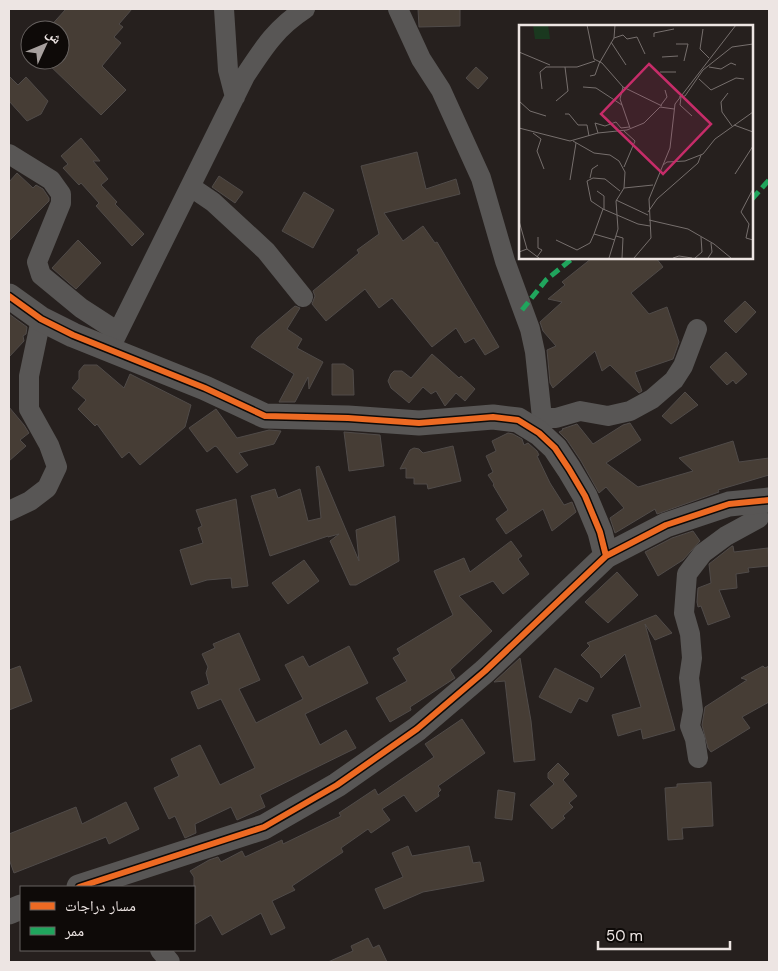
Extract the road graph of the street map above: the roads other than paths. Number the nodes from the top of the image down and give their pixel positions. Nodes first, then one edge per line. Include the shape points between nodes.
1 (224, 9) edge
2 (305, 9) edge
3 (398, 9) edge
4 (236, 97) junction
5 (9, 154) edge
6 (191, 187) junction
7 (9, 296) edge
8 (304, 297) dead end
9 (41, 319) junction
10 (697, 329) dead end
11 (113, 341) junction
12 (541, 425) junction
13 (9, 511) edge
14 (763, 512) edge
15 (606, 556) junction
16 (698, 758) dead end
17 (82, 886) edge
18 (161, 951) edge
19 (170, 962) edge

1 - 4 street via 228,70
2 - 4 street via 267,42
3 - 12 street via 421,59 441,90 481,178 505,261 530,329
4 - 6 street
5 - 11 street via 51,180 61,194 61,203 37,262 40,275 81,308
6 - 8 street via 213,202 266,251
6 - 11 street
7 - 9 street
9 - 11 street via 73,335
9 - 13 street via 29,376 29,410 57,467 47,488
10 - 12 street via 683,366 674,380 652,400 630,411 608,416 580,411
11 - 12 street via 265,416 419,423 493,417
12 - 15 street via 585,496
14 - 15 street via 729,504 666,525
14 - 16 street via 703,553 687,574 684,613 692,658 689,678 693,710 690,726
15 - 17 street via 485,671 417,729 337,785 264,827
18 - 19 street

